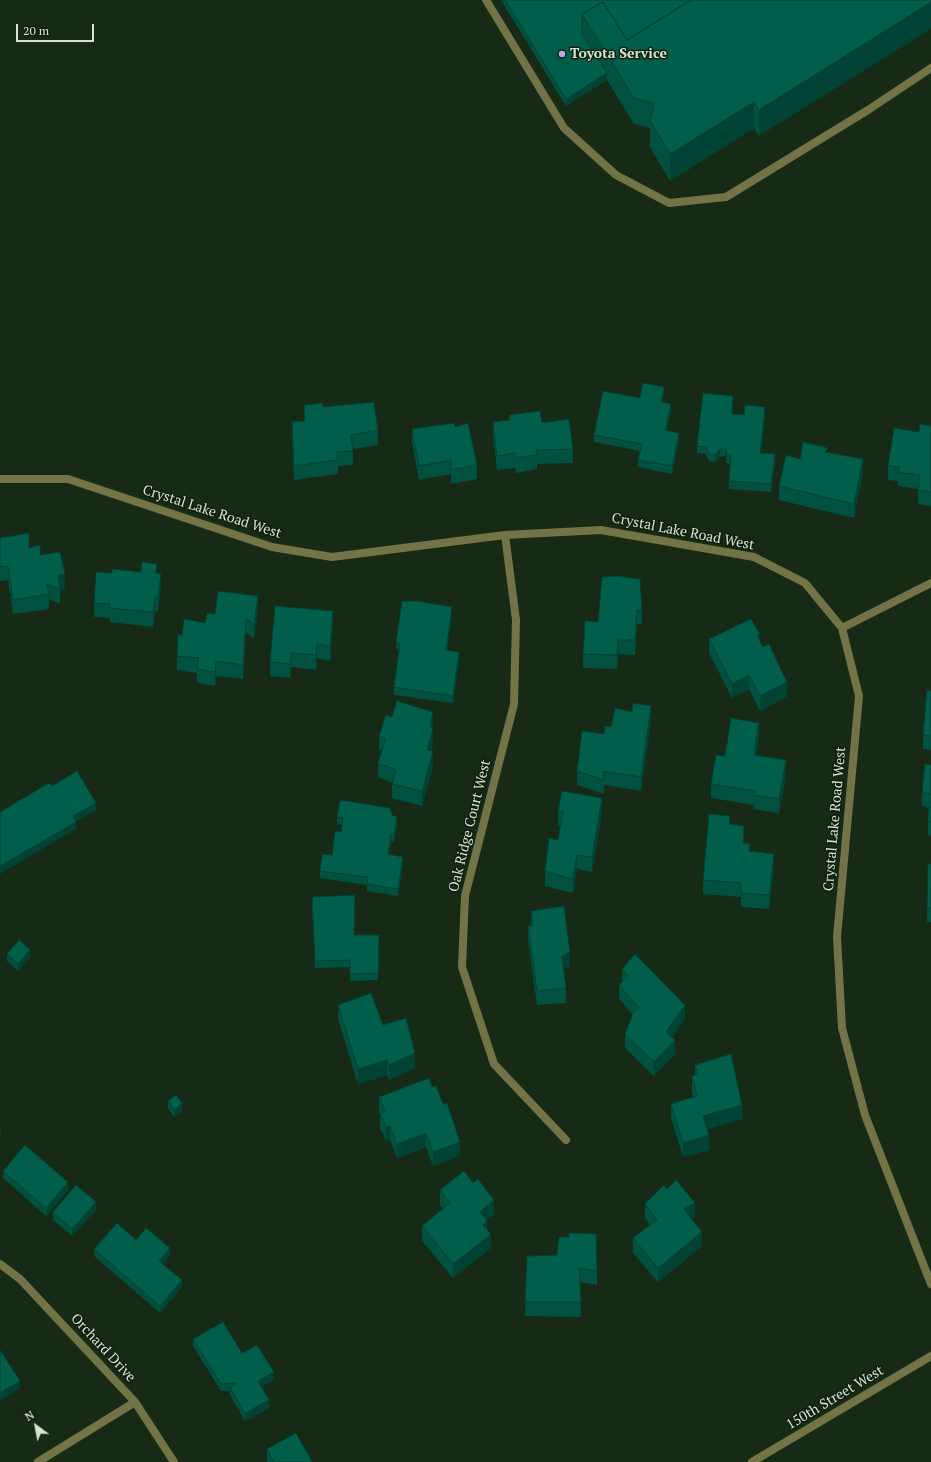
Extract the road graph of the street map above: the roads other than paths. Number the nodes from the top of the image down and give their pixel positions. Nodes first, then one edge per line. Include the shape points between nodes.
1 (486, 0) edge
2 (931, 68) edge
3 (0, 479) edge
4 (505, 535) junction
5 (931, 583) edge
6 (842, 628) junction
7 (566, 1140) dead end
8 (0, 1264) edge
9 (931, 1284) edge
10 (931, 1356) edge
11 (136, 1402) junction
12 (38, 1462) edge
13 (174, 1462) edge
14 (752, 1462) edge

1 - 2 street via 564,128 616,175 669,203 726,197
3 - 4 street, Crystal Lake Road West via 68,479 272,547 332,557
4 - 6 street, Crystal Lake Road West via 601,530 754,558 805,583
4 - 7 street, Oak Ridge Court West via 516,620 514,704 465,896 462,967 494,1064
5 - 6 street
6 - 9 street, Crystal Lake Road West via 859,696 838,937 842,1028 864,1115
8 - 11 street, Orchard Drive via 20,1279
10 - 14 street, 150th Street West
11 - 12 street
11 - 13 street, Orchard Drive

